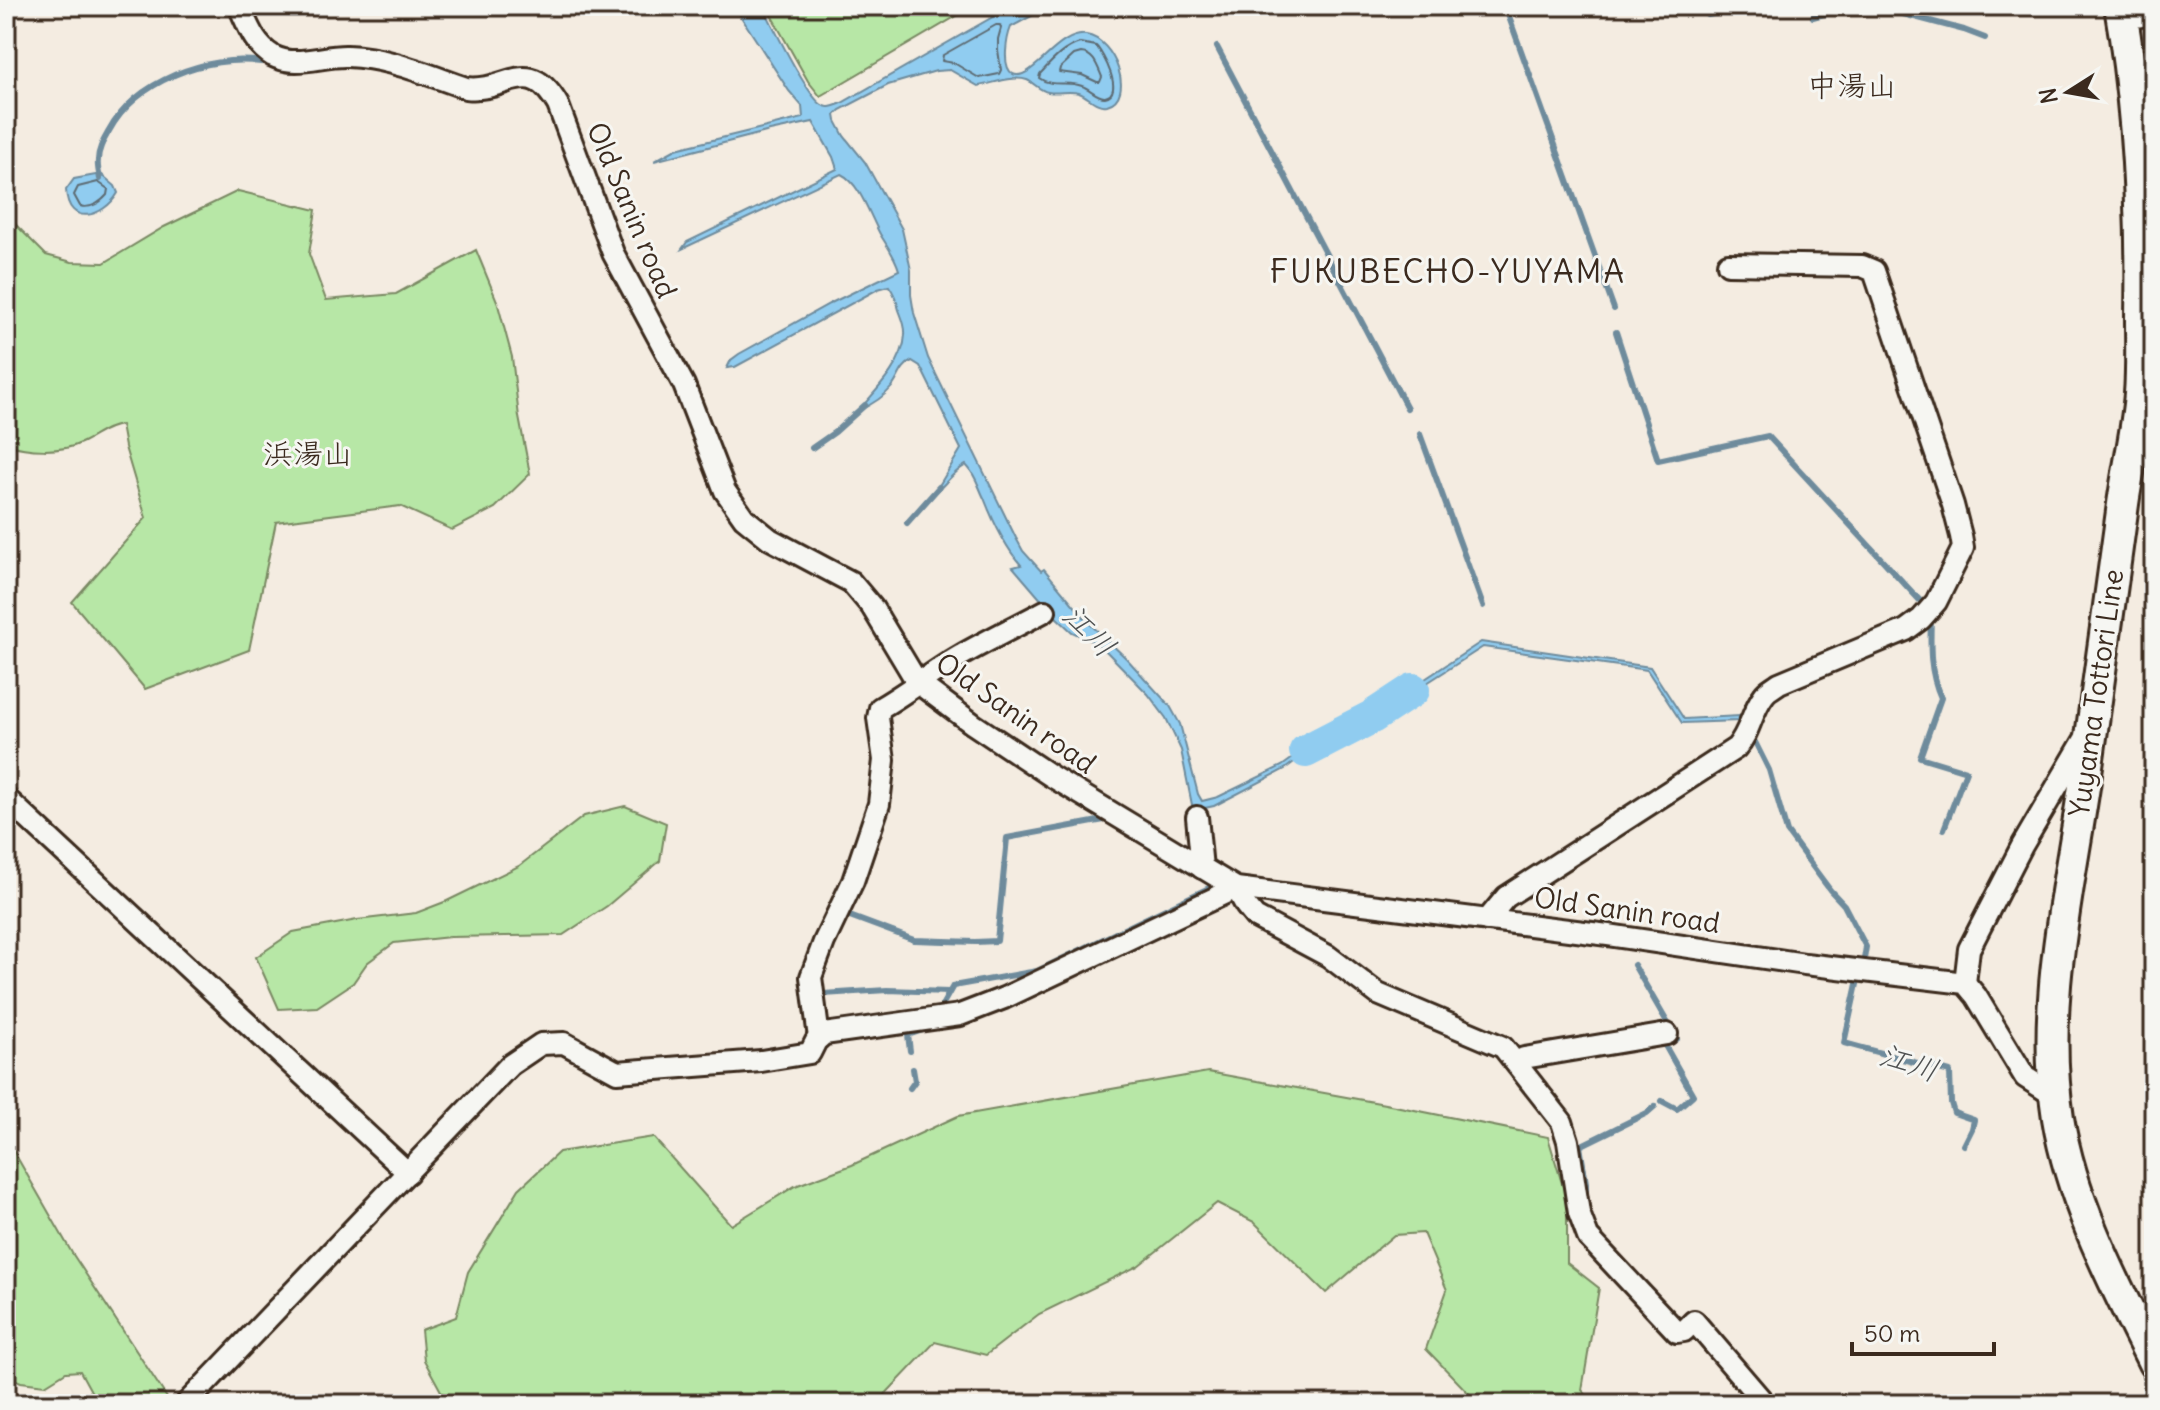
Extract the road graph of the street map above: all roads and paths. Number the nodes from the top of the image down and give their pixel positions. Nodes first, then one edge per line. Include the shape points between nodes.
1 (239, 6) edge
2 (2121, 13) edge
3 (2154, 14) edge
4 (1728, 264) dead end
5 (1045, 611) dead end
6 (917, 682) junction
7 (2092, 727) junction
8 (6, 798) edge
9 (1197, 817) dead end
10 (1202, 868) junction
11 (1236, 888) junction
12 (1487, 920) junction
13 (1965, 983) junction
14 (1667, 1034) dead end
15 (819, 1038) junction
16 (1516, 1063) junction
17 (2056, 1097) junction
18 (408, 1173) junction
19 (2154, 1363) edge
20 (186, 1404) edge
21 (1765, 1404) edge

1 - 6 street, Old Sanin road via 260,47 277,58 346,56 392,63 466,88 526,78 550,91 613,253 684,385 725,491 744,518 770,539 851,582
2 - 3 street
2 - 7 main road, Yuyama Tottori Line via 2143,243 2140,396
4 - 12 street via 1862,266 1874,271 1963,548 1936,602 1921,619 1779,683 1764,694 1736,748 1506,897
5 - 6 street
6 - 10 street, Old Sanin road via 1051,776
6 - 15 street via 880,708 884,760 879,804 811,977
7 - 13 street via 1969,949
7 - 17 main road, Yuyama Tottori Line via 2056,969
8 - 18 street
9 - 10 street
10 - 11 street, Old Sanin road
11 - 12 street, Old Sanin road
11 - 15 street via 960,1015
11 - 16 street via 1255,917 1328,956 1378,994 1494,1042
12 - 13 street, Old Sanin road
13 - 17 street via 2025,1077
14 - 16 street
15 - 18 street via 810,1053 617,1072 564,1043 541,1044 510,1065
16 - 21 street via 1562,1122 1588,1237 1677,1332 1694,1321
17 - 19 main road, Yuyama Tottori Line via 2081,1201
18 - 20 street

